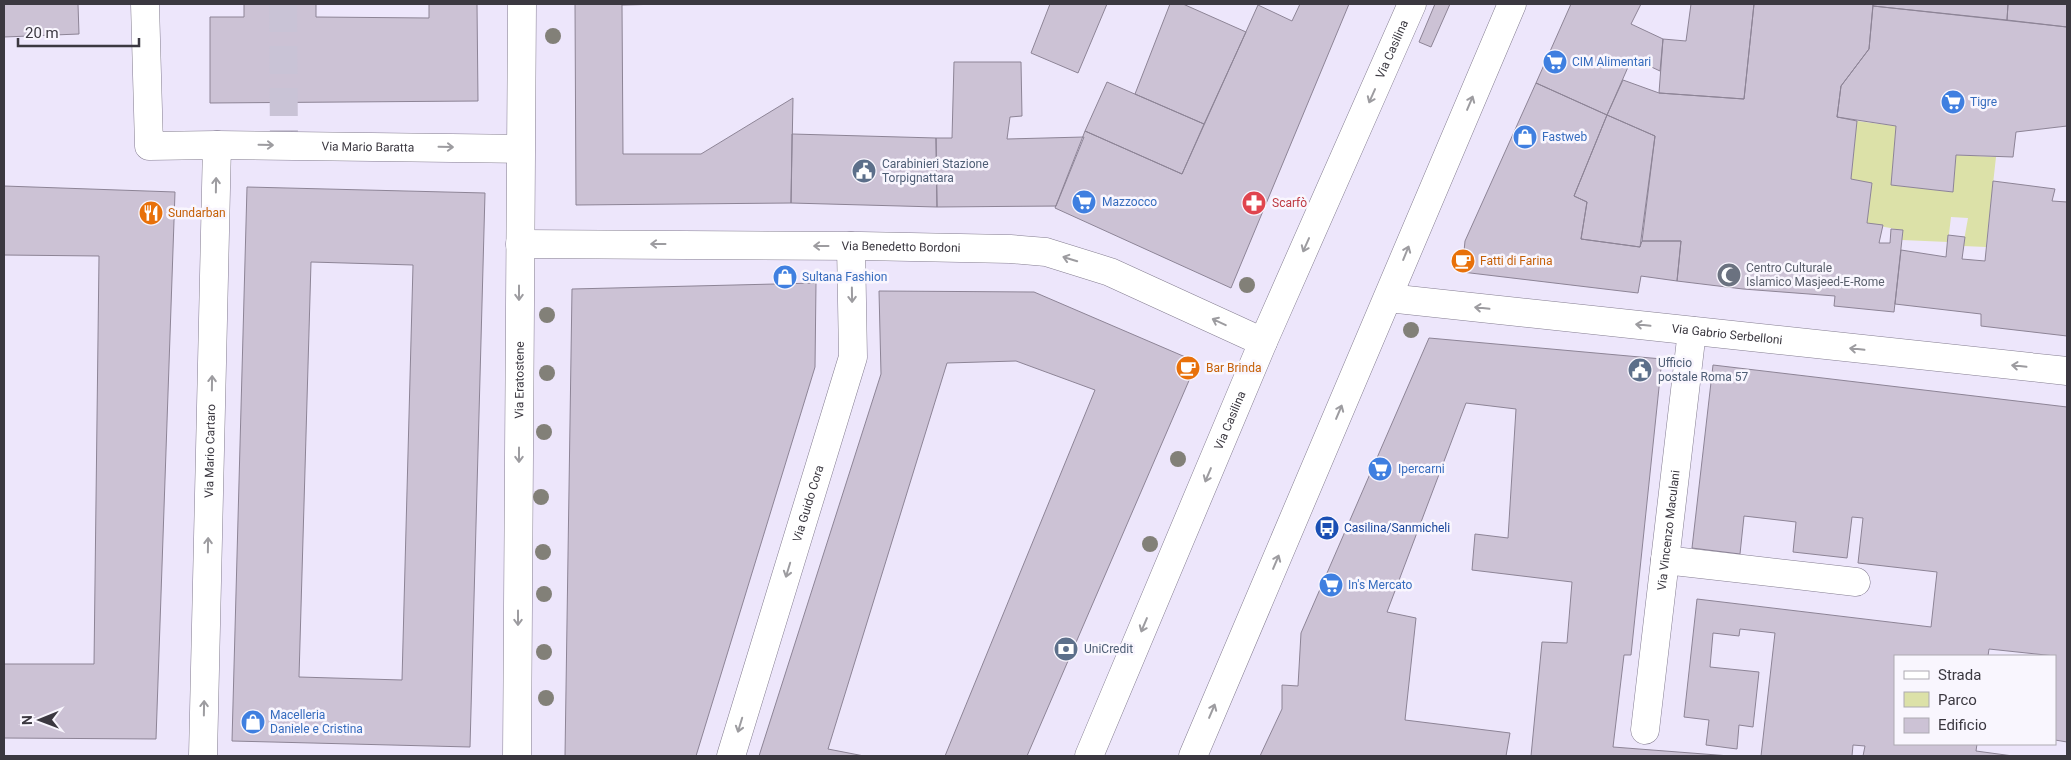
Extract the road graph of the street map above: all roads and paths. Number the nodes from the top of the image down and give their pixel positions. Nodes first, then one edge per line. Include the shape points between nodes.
1 (145, 4) edge
2 (522, 4) edge
3 (1412, 4) edge
4 (1512, 4) edge
5 (217, 145) junction
6 (520, 149) junction
7 (520, 244) junction
8 (851, 246) junction
9 (1388, 298) junction
10 (1692, 331) junction
11 (1264, 342) junction
12 (2067, 372) edge
13 (1665, 560) junction
14 (1856, 582) dead end
15 (1645, 730) dead end
16 (203, 756) edge
17 (517, 756) edge
18 (731, 756) edge
19 (1089, 756) edge
20 (1193, 756) edge

1 - 5 street, Via Mario Baratta via 149,146
2 - 6 street, Via Eratostene
3 -> 11 street, Via Casilina
9 -> 4 street
5 -> 6 street, Via Mario Baratta
16 -> 5 street, Via Mario Cartaro
6 - 7 street, Via Eratostene
8 -> 7 street, Via Benedetto Bordoni
7 -> 17 street, Via Eratostene
11 -> 8 street, Via Benedetto Bordoni via 1110,272 1046,252
8 -> 18 street, Via Guido Cora via 853,357
10 -> 9 street, Via Gabrio Serbelloni
20 -> 9 street
12 -> 10 street, Via Gabrio Serbelloni
10 - 13 street, Via Vincenzo Maculani
11 -> 19 street, Via Casilina
13 - 14 street
13 - 15 street, Via Vincenzo Maculani

